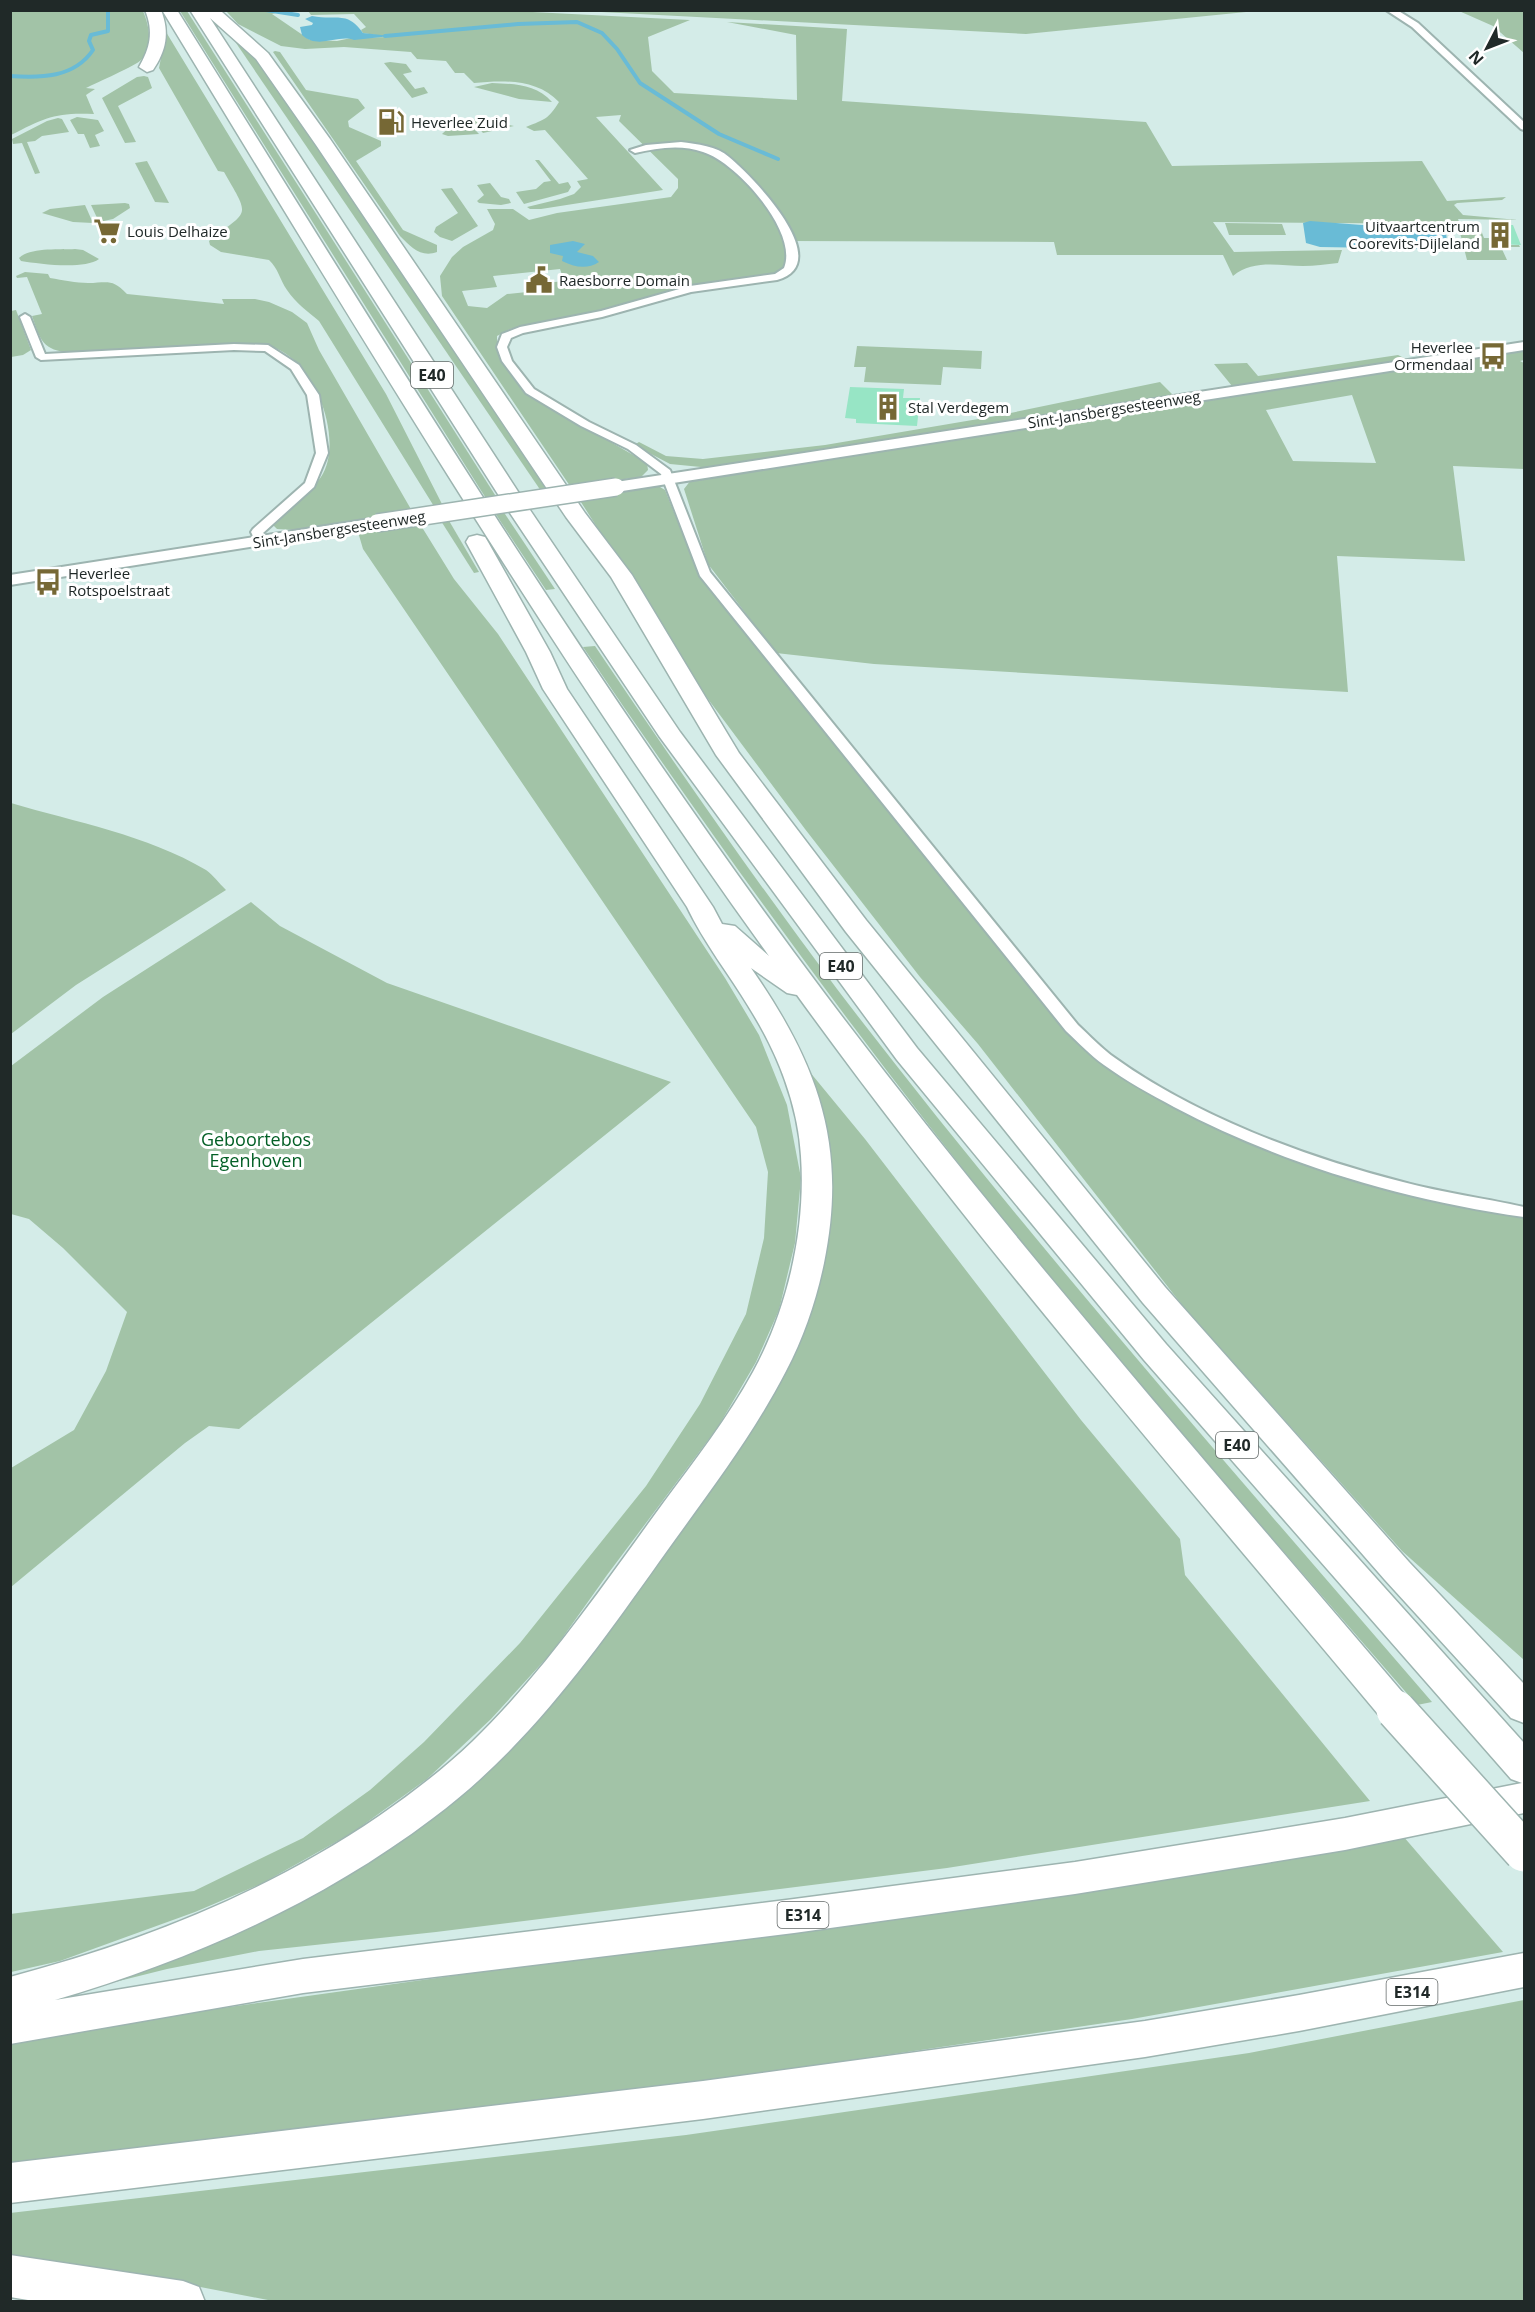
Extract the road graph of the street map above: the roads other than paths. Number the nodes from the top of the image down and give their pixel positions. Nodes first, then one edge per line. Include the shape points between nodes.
1 (153, 10) edge
2 (169, 10) edge
3 (197, 10) edge
4 (204, 10) edge
5 (1390, 10) edge
6 (147, 67) dead end
7 (1524, 127) edge
8 (635, 150) dead end
9 (25, 317) dead end
10 (1524, 346) edge
11 (668, 478) junction
12 (482, 516) junction
13 (577, 517) junction
14 (258, 536) dead end
15 (10, 580) edge
16 (671, 736) junction
17 (700, 907) junction
18 (814, 999) junction
19 (1524, 1212) edge
20 (1515, 1698) edge
21 (1524, 1768) edge
22 (1524, 1798) edge
23 (1524, 1852) edge
24 (1524, 1970) edge
25 (10, 1995) edge
26 (10, 2026) edge
27 (10, 2183) edge
28 (10, 2276) edge
29 (183, 2301) edge

1 - 6 highway via 160,33 156,53
2 - 12 highway, E40
3 - 16 highway, E40 via 519,510
4 - 13 highway via 217,15 262,56
5 - 7 street via 1415,25
8 - 11 street via 684,145 725,158 782,220 792,241 788,271 768,279 690,289 602,314 520,330 506,336 502,347 507,361 530,391 633,447 666,472
9 - 14 street via 41,357 268,348 295,367 313,395 322,453 310,484 257,532
10 - 11 main road, Sint-Jansbergsesteenweg
11 - 15 main road, Sint-Jansbergsesteenweg, bridge
11 - 19 street via 704,573 1072,1028 1107,1060 1136,1080 1225,1127 1317,1163 1404,1188
12 - 17 highway via 477,542 555,689
12 - 18 highway, E40 via 644,762
13 - 16 highway via 678,715
13 - 20 highway via 621,575 728,755 856,926 1154,1295 1397,1571
16 - 21 highway, E40 via 929,1081 1155,1352
17 - 18 highway via 751,956
17 - 25 highway via 712,932 767,1013 796,1074 813,1129 816,1189 812,1255 790,1328 762,1385 715,1456 541,1693 495,1743 434,1796 306,1882 223,1923 109,1966
18 - 23 highway, E40, bridge via 983,1217 1106,1367 1396,1710
22 - 26 highway, E314 via 1345,1834 1075,1878 303,1976
24 - 27 highway, E314 via 1110,2044 703,2100
28 - 29 highway

